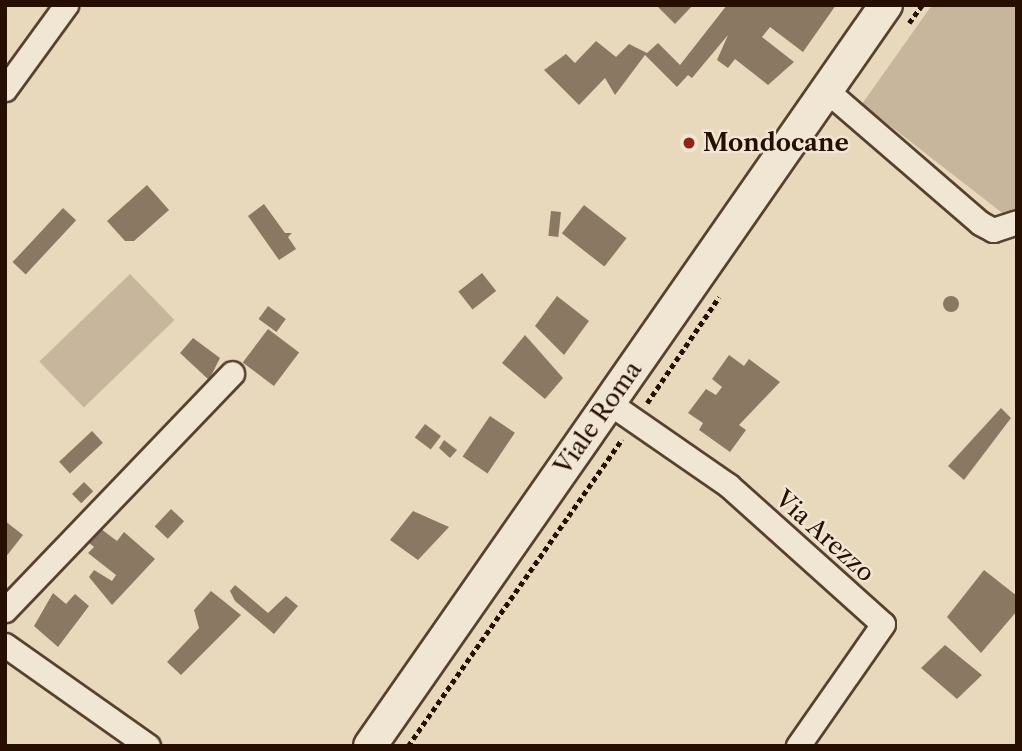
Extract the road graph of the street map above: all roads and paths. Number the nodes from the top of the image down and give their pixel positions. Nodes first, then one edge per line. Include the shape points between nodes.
1 (66, 5) edge
2 (922, 5) edge
3 (896, 17) edge
4 (5, 89) edge
5 (826, 90) junction
6 (1017, 222) edge
7 (726, 286) dead end
8 (232, 373) dead end
9 (608, 402) junction
10 (635, 420) junction
11 (5, 610) edge
12 (5, 645) edge
13 (148, 746) edge
14 (370, 746) edge
15 (408, 746) edge
16 (798, 746) edge

1 - 4 street
2 - 3 path
3 - 5 main road, Viale Roma
5 - 6 street via 980,223 993,230
5 - 9 main road, Viale Roma
7 - 10 path
8 - 11 street
9 - 10 street, Via Arezzo
9 - 14 main road, Viale Roma
10 - 15 path
10 - 16 street, Via Arezzo via 729,485 884,624
12 - 13 street

